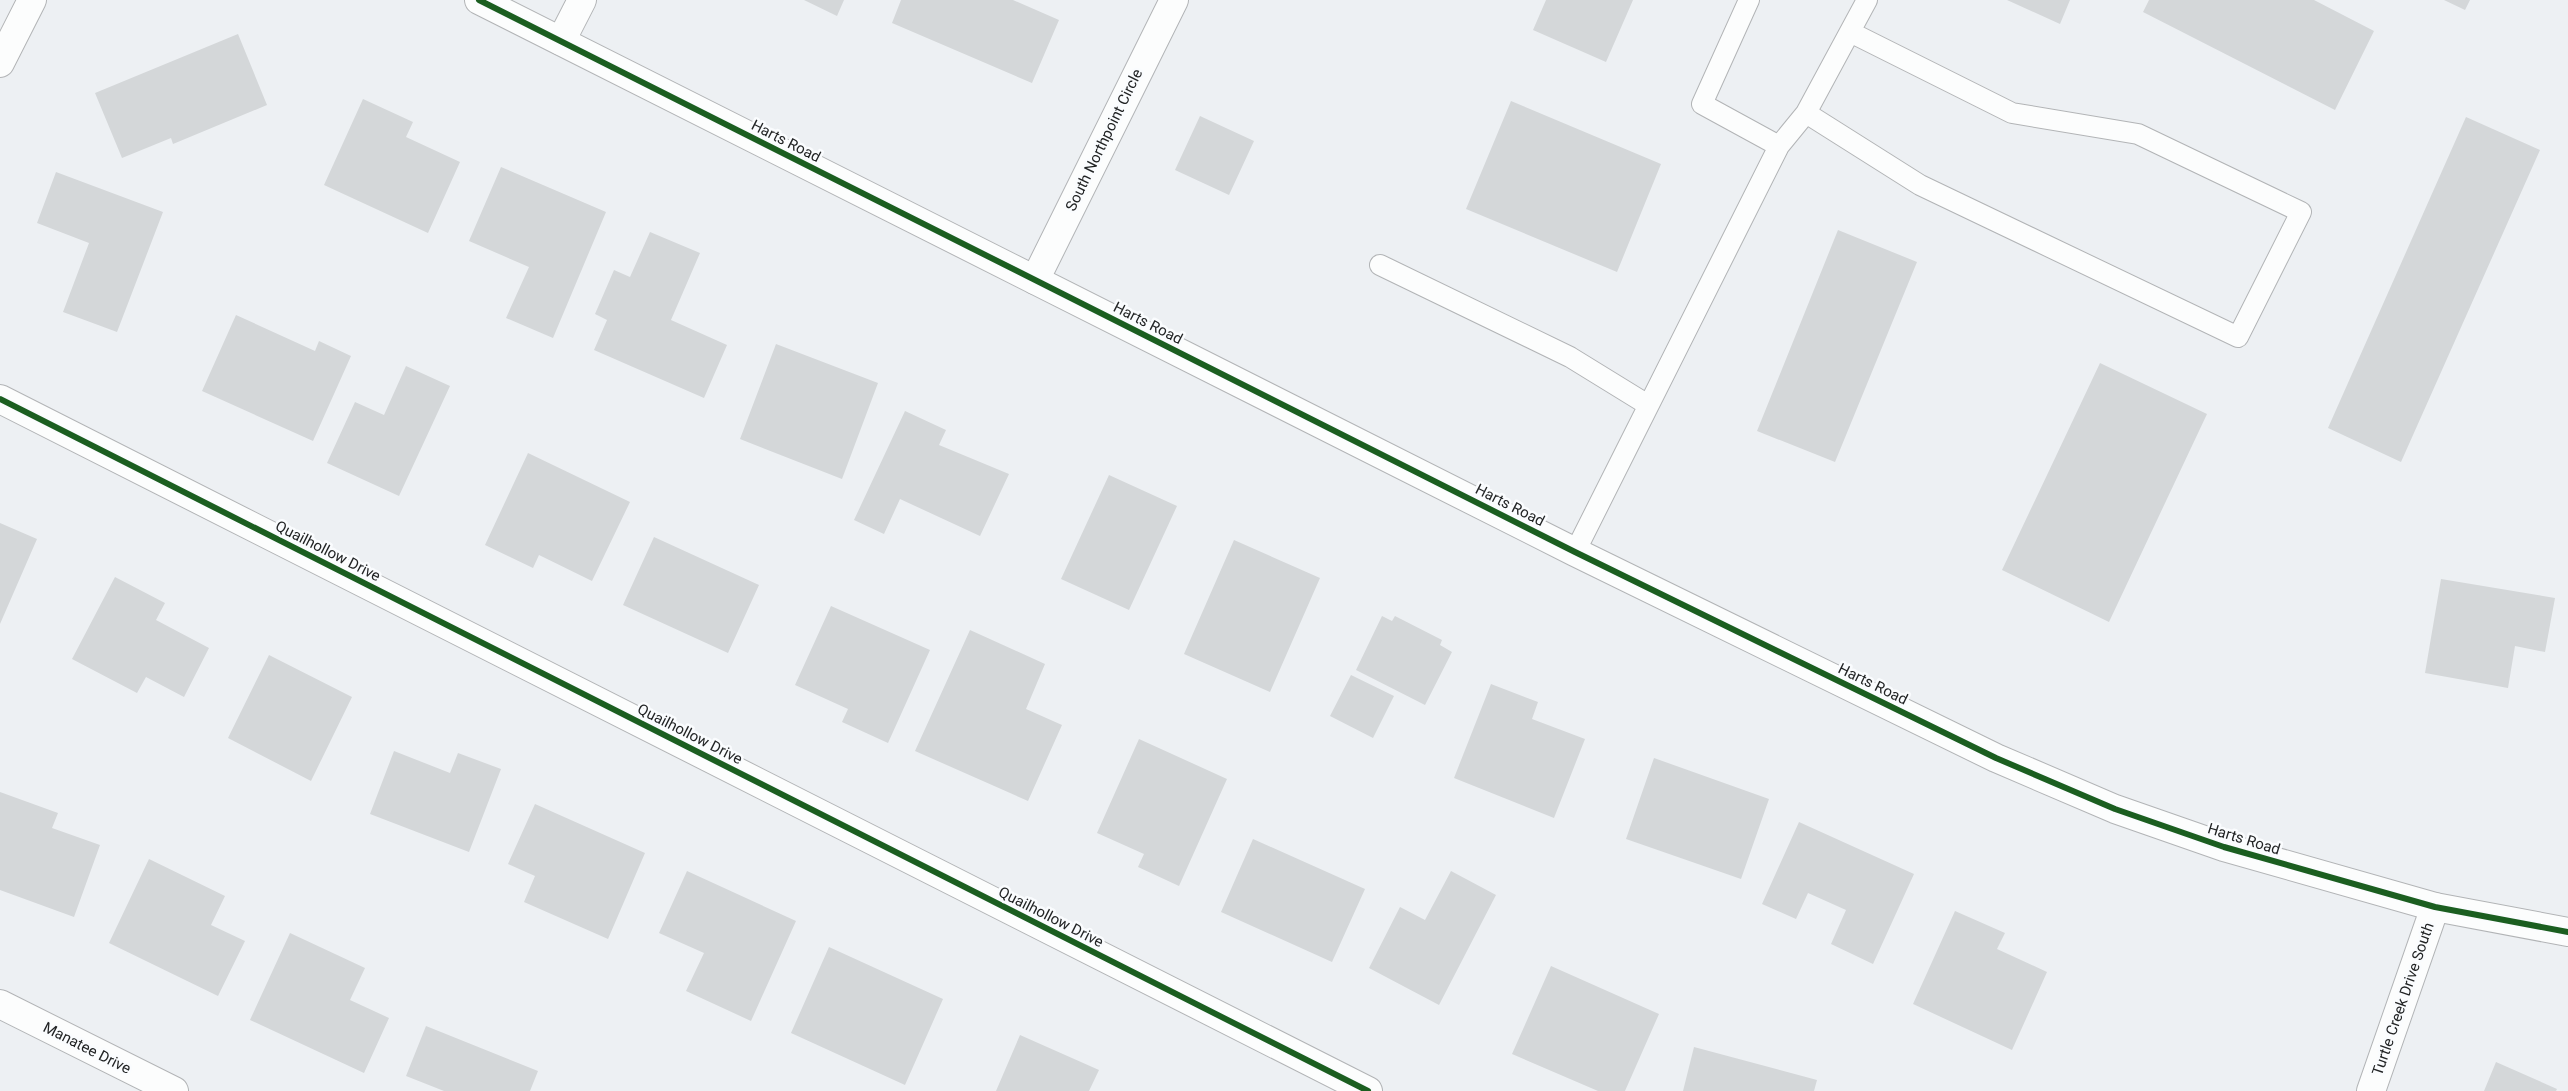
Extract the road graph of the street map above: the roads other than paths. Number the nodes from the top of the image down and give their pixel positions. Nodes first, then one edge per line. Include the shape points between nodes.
1 (32, 0) edge
2 (479, 0) edge
3 (582, 0) edge
4 (1174, 0) edge
5 (1749, 0) edge
6 (1867, 0) edge
7 (1850, 32) junction
8 (561, 41) junction
9 (0, 63) edge
10 (1806, 113) junction
11 (1779, 146) junction
12 (1380, 265) dead end
13 (1034, 280) junction
14 (0, 399) edge
15 (1648, 404) junction
16 (1575, 552) junction
17 (2434, 907) junction
18 (2568, 932) edge
19 (0, 1004) edge
20 (174, 1091) edge
21 (1368, 1091) edge
22 (2371, 1091) edge

1 - 9 street
2 - 8 street, Harts Road
3 - 8 street
4 - 13 street, South Northpoint Circle
5 - 11 lane via 1702,104
6 - 7 lane
7 - 10 lane
7 - 10 lane via 2012,113 2138,134 2301,212 2238,337 1920,185
8 - 13 street, Harts Road
10 - 11 lane
11 - 15 lane
12 - 15 lane via 1570,357
13 - 16 street, Harts Road
14 - 21 street, Quailhollow Drive
15 - 16 lane
16 - 17 street, Harts Road via 1996,758 2115,809 2224,847
17 - 18 street, Harts Road
17 - 22 street, Turtle Creek Drive South
19 - 20 street, Manatee Drive

